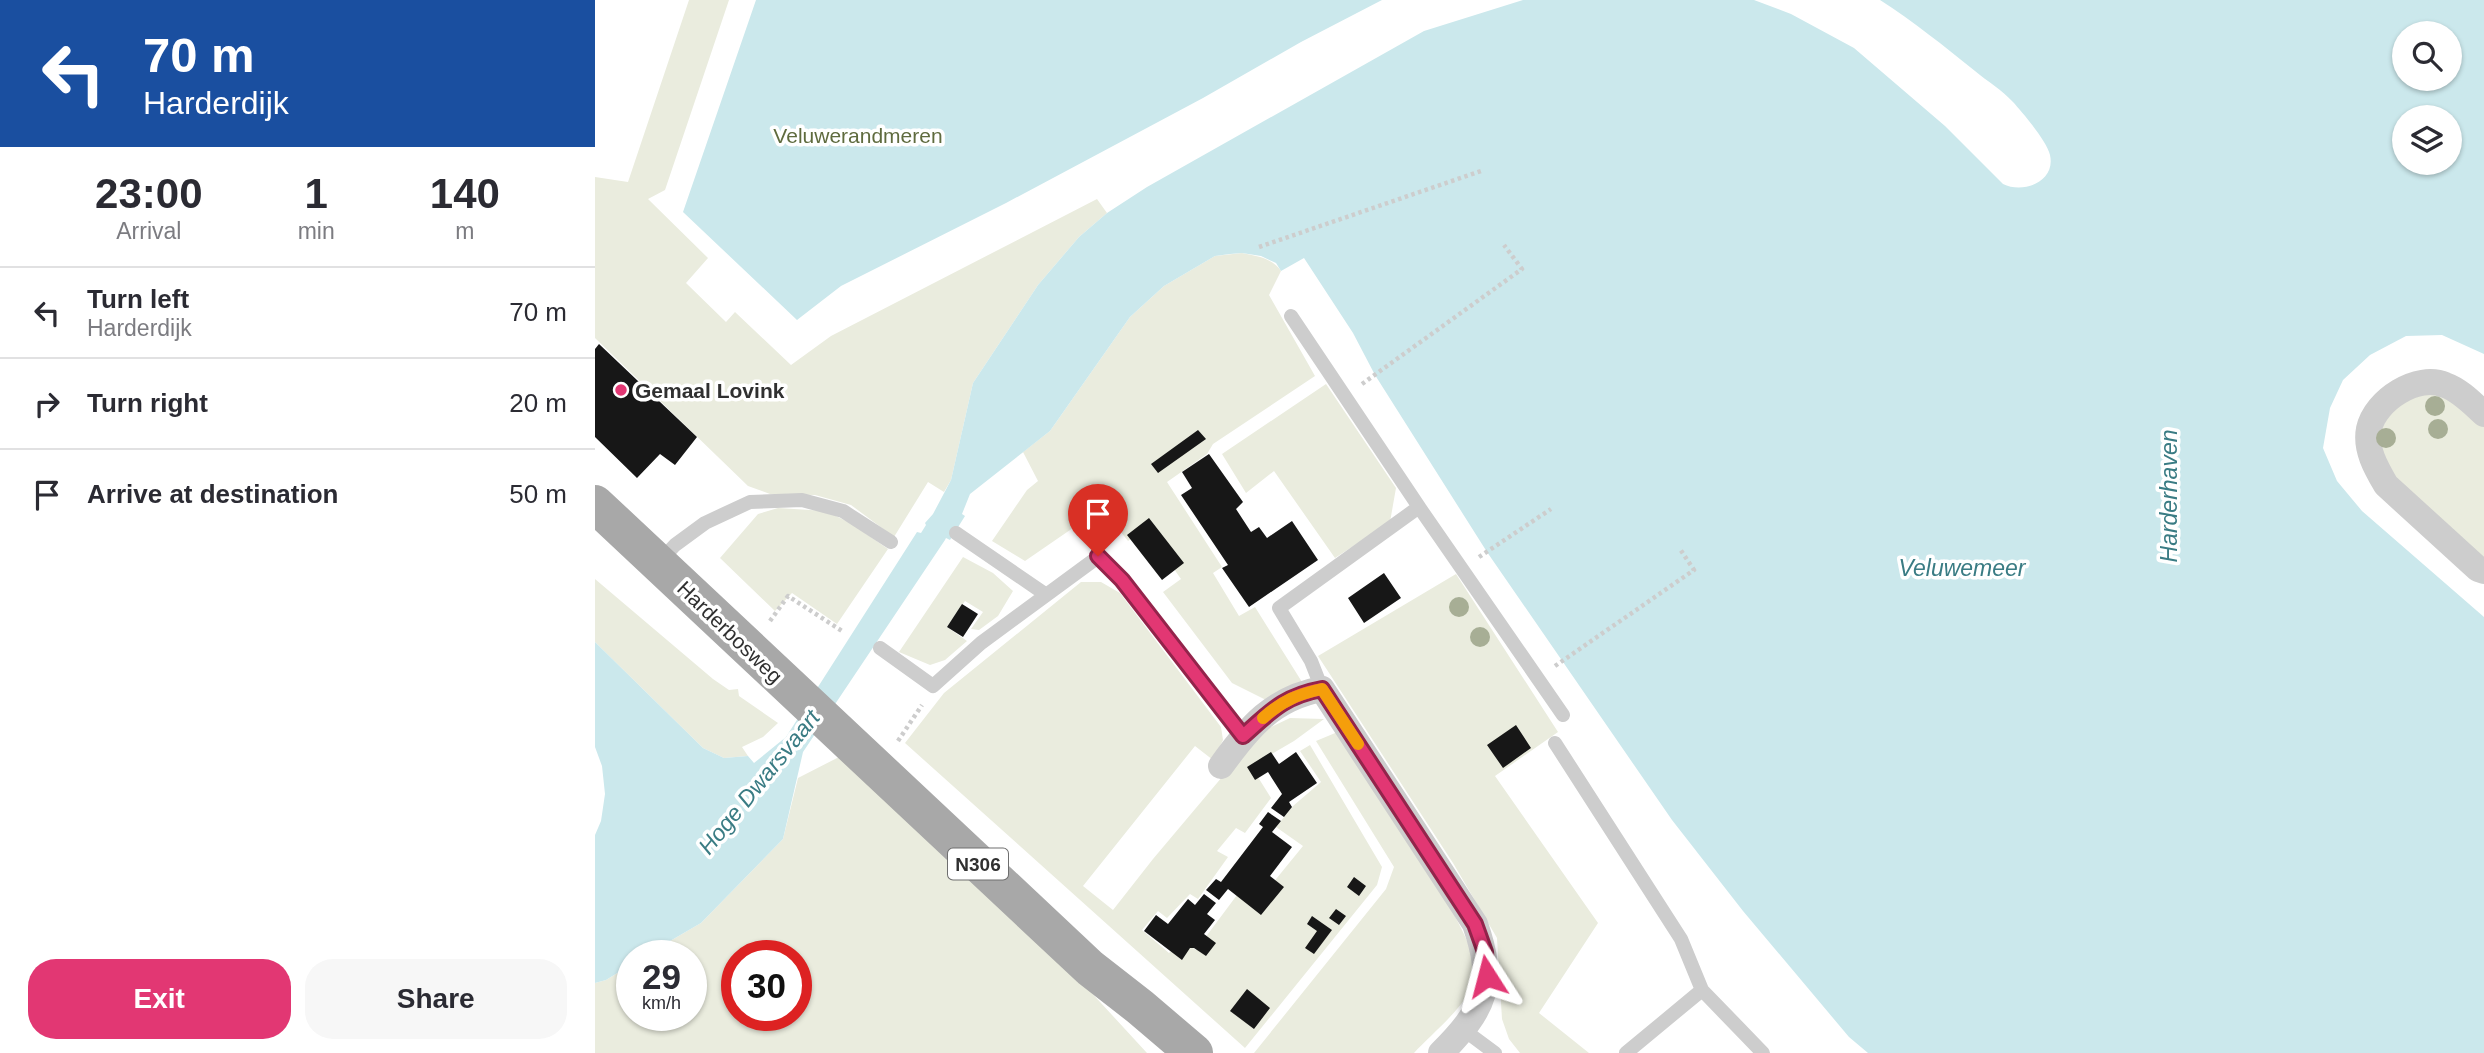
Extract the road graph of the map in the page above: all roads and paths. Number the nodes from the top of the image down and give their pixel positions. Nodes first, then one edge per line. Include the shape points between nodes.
1 (1481, 172) dead end
2 (1504, 245) dead end
3 (1259, 247) dead end
4 (1291, 316) dead end
5 (1345, 395) junction
6 (2484, 414) edge
7 (595, 504) edge
8 (1419, 507) junction
9 (1551, 509) dead end
10 (956, 533) dead end
11 (891, 542) dead end
12 (1680, 548) dead end
13 (658, 563) junction
14 (1462, 568) junction
15 (2484, 571) edge
16 (1045, 594) junction
17 (766, 627) dead end
18 (842, 631) dead end
19 (880, 648) dead end
20 (1538, 677) junction
21 (933, 686) junction
22 (1322, 689) junction
23 (1563, 715) dead end
24 (1243, 736) junction
25 (1555, 743) dead end
26 (880, 753) junction
27 (1221, 766) dead end
28 (1090, 968) junction
29 (1702, 990) junction
30 (1464, 1030) junction
31 (1158, 1053) edge
32 (1194, 1053) edge
33 (1441, 1053) edge
34 (1495, 1053) edge
35 (1626, 1053) edge
36 (1763, 1053) edge

1 - 3 path
2 - 5 path via 1522,269
4 - 5 lane
5 - 8 lane
6 - 15 street via 2445,384 2422,381 2380,408 2369,427 2369,448 2386,485
7 - 13 main road, Harderbosweg / N306
8 - 14 lane
8 - 22 lane via 1279,608
9 - 14 path
10 - 16 lane
11 - 13 lane via 843,511 802,500 750,502 705,523
12 - 20 path via 1694,570
13 - 26 main road, Harderbosweg / N306 via 766,666
14 - 20 lane
16 - 21 lane
16 - 24 lane via 1098,556 1122,580
17 - 18 path via 787,596
19 - 21 lane
20 - 23 lane
21 - 26 path
22 - 24 street via 1300,693 1278,705
22 - 30 street via 1475,924 1487,976 1480,1004
24 - 27 street
25 - 29 lane via 1681,939
26 - 28 main road, N306
28 - 31 main road, N306
28 - 32 main road, N306
29 - 35 lane
29 - 36 lane
30 - 33 street
30 - 34 lane

